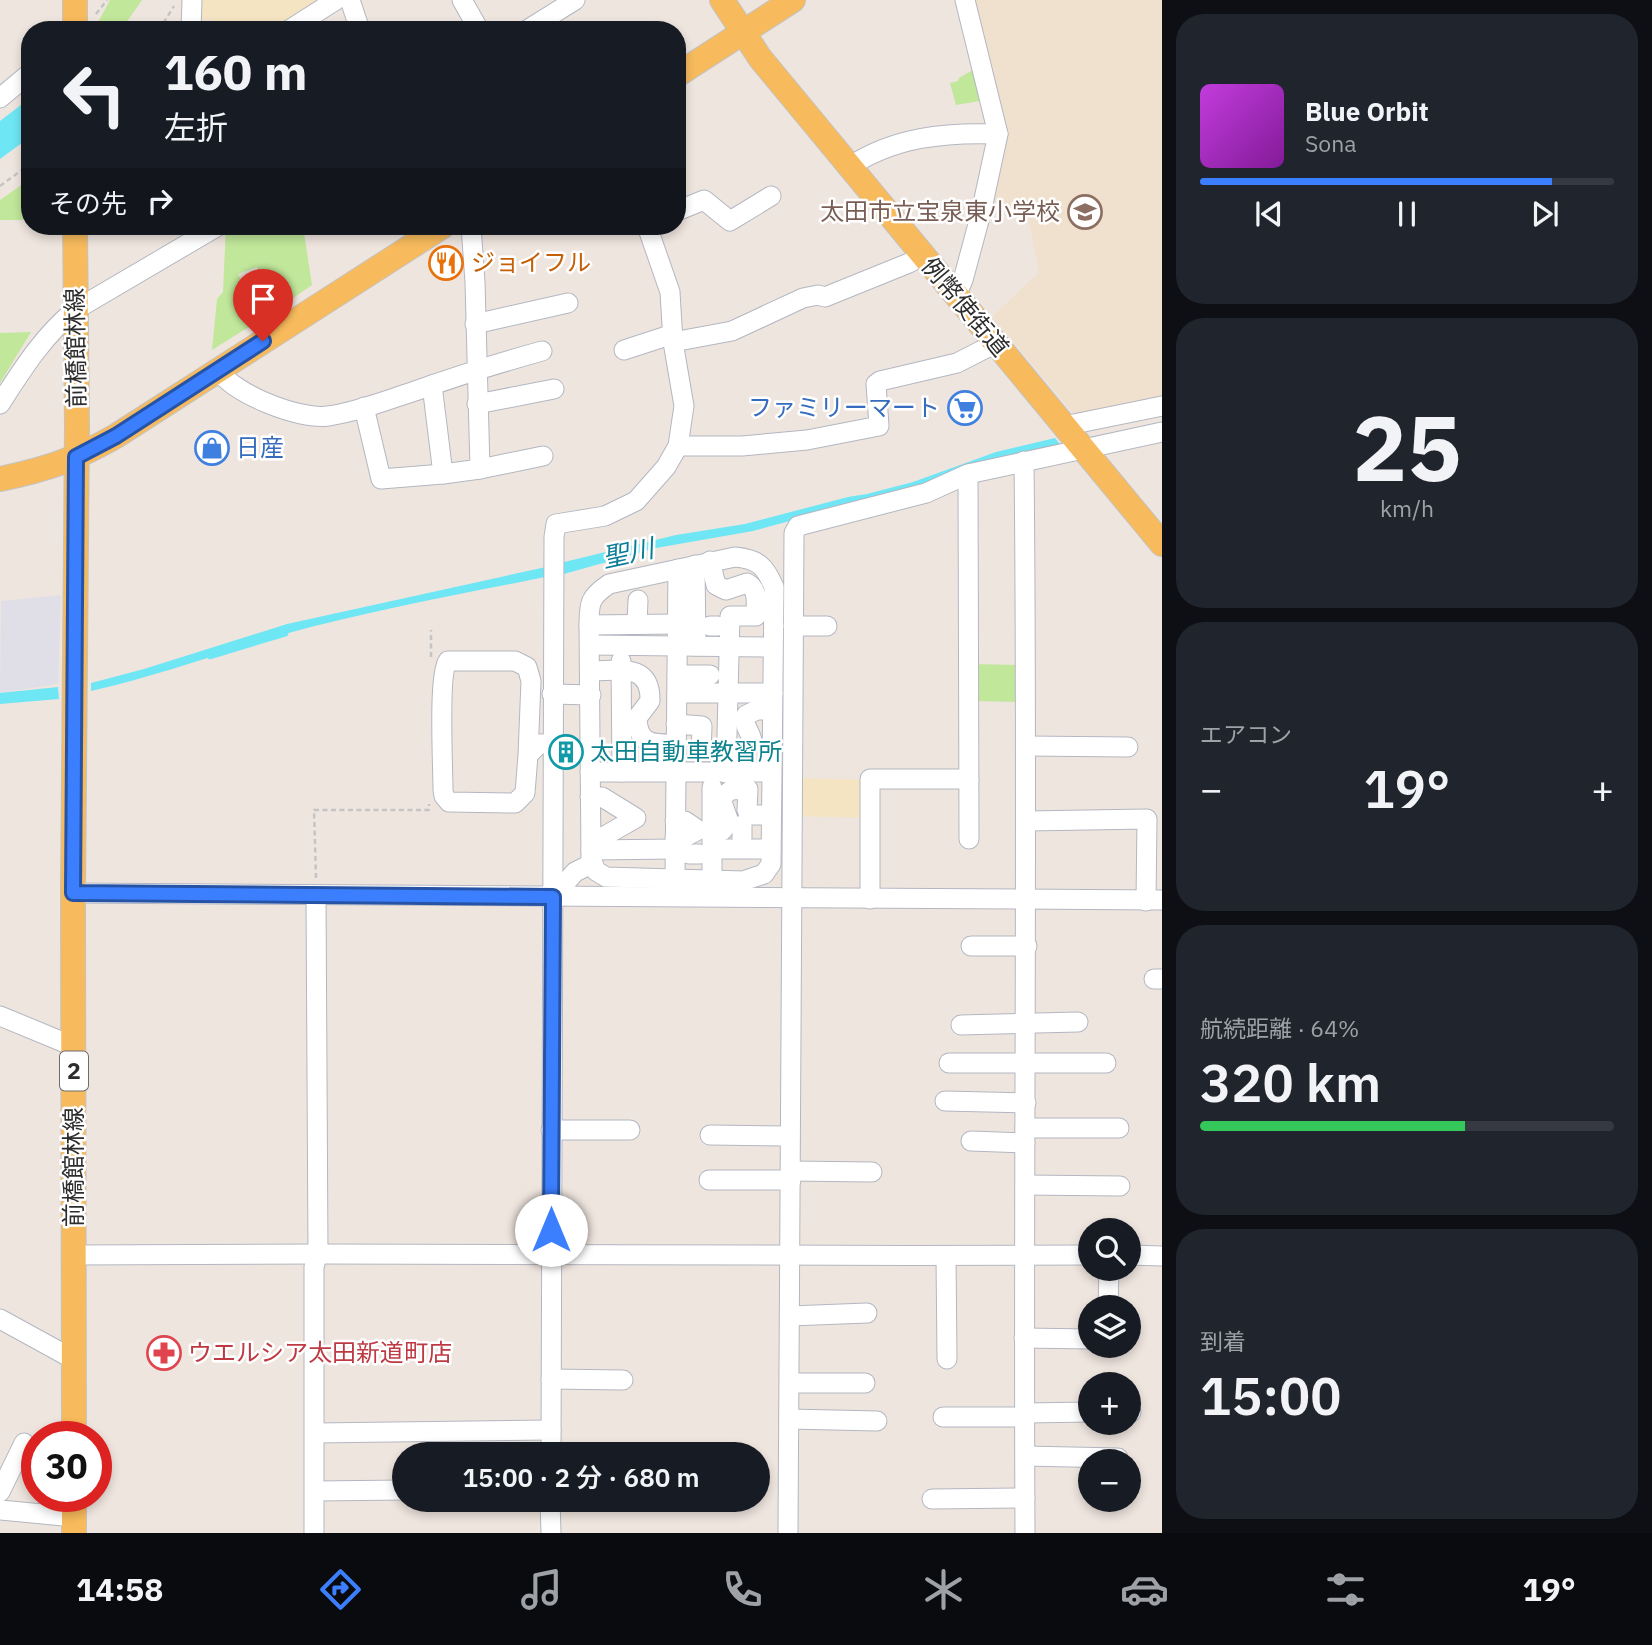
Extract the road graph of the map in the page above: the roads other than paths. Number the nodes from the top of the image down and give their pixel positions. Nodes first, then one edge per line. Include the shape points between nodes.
1 (75, 0) edge
2 (192, 0) edge
3 (336, 0) edge
4 (350, 0) edge
5 (462, 0) edge
6 (575, 0) edge
7 (722, 0) edge
8 (793, 0) edge
9 (965, 0) edge
10 (75, 21) edge
11 (191, 21) edge
12 (303, 21) edge
13 (357, 21) edge
14 (474, 21) edge
15 (541, 21) edge
16 (743, 33) junction
17 (686, 69) edge
18 (21, 80) edge
19 (0, 98) edge
20 (998, 134) junction
21 (849, 167) junction
22 (771, 196) dead end
23 (686, 207) edge
24 (75, 235) edge
25 (190, 235) edge
26 (429, 235) edge
27 (472, 235) edge
28 (650, 235) edge
29 (923, 255) junction
30 (956, 296) junction
31 (568, 303) dead end
32 (75, 310) junction
33 (475, 324) junction
34 (673, 338) junction
35 (996, 343) junction
36 (624, 350) dead end
37 (542, 351) dead end
38 (218, 370) junction
39 (476, 370) junction
40 (432, 385) junction
41 (554, 389) dead end
42 (0, 404) edge
43 (477, 404) junction
44 (1162, 406) edge
45 (364, 408) junction
46 (1162, 432) edge
47 (1074, 438) junction
48 (678, 446) junction
49 (543, 456) dead end
50 (76, 457) junction
51 (1024, 461) junction
52 (480, 469) junction
53 (443, 474) junction
54 (968, 474) junction
55 (0, 479) edge
56 (1162, 544) edge
57 (694, 565) junction
58 (638, 600) dead end
59 (715, 623) dead end
60 (637, 624) junction
61 (677, 624) junction
62 (589, 625) junction
63 (793, 626) junction
64 (827, 626) dead end
65 (590, 645) junction
66 (621, 645) junction
67 (723, 646) junction
68 (773, 647) junction
69 (696, 661) junction
70 (590, 671) junction
71 (622, 671) junction
72 (677, 684) junction
73 (727, 693) junction
74 (552, 694) junction
75 (591, 695) junction
76 (772, 702) junction
77 (676, 734) junction
78 (552, 744) junction
79 (1027, 746) junction
80 (1128, 747) dead end
81 (727, 751) junction
82 (528, 755) junction
83 (590, 772) junction
84 (622, 772) junction
85 (771, 772) junction
86 (676, 773) junction
87 (719, 773) junction
88 (969, 779) junction
89 (590, 797) junction
90 (771, 816) junction
91 (1027, 821) junction
92 (706, 835) junction
93 (969, 839) dead end
94 (771, 844) junction
95 (592, 850) junction
96 (675, 878) junction
97 (706, 880) junction
98 (73, 893) junction
99 (316, 895) junction
100 (553, 897) junction
101 (790, 897) junction
102 (870, 899) junction
103 (1027, 900) junction
104 (1154, 901) edge
105 (971, 946) dead end
106 (1027, 946) junction
107 (0, 1016) edge
108 (1078, 1022) dead end
109 (1026, 1024) junction
110 (961, 1026) dead end
111 (74, 1042) junction
112 (949, 1063) dead end
113 (1026, 1063) junction
114 (1106, 1063) dead end
115 (945, 1101) dead end
116 (1026, 1103) junction
117 (1119, 1128) dead end
118 (551, 1130) junction
119 (630, 1130) dead end
120 (710, 1135) dead end
121 (1025, 1135) junction
122 (790, 1136) junction
123 (971, 1141) dead end
124 (872, 1172) dead end
125 (791, 1176) junction
126 (709, 1180) dead end
127 (1025, 1185) junction
128 (1120, 1186) dead end
129 (318, 1253) junction
130 (73, 1255) junction
131 (551, 1255) junction
132 (1078, 1255) edge
133 (1141, 1255) edge
134 (1024, 1256) junction
135 (1162, 1256) edge
136 (791, 1257) junction
137 (946, 1257) junction
138 (867, 1313) dead end
139 (790, 1316) junction
140 (0, 1319) edge
141 (1024, 1338) junction
142 (1078, 1339) edge
143 (73, 1359) junction
144 (947, 1359) dead end
145 (551, 1379) junction
146 (623, 1380) dead end
147 (790, 1383) junction
148 (865, 1383) dead end
149 (1078, 1413) edge
150 (1025, 1415) junction
151 (943, 1417) dead end
152 (789, 1419) junction
153 (74, 1421) edge
154 (877, 1421) dead end
155 (551, 1430) junction
156 (315, 1433) junction
157 (551, 1442) edge
158 (21, 1449) edge
159 (1025, 1456) junction
160 (1078, 1457) edge
161 (392, 1490) edge
162 (315, 1491) junction
163 (0, 1492) edge
164 (1025, 1498) junction
165 (932, 1499) dead end
166 (0, 1510) edge
167 (550, 1512) edge
168 (74, 1516) edge
169 (314, 1533) edge
170 (551, 1533) edge
171 (788, 1533) edge
172 (1025, 1533) edge

1 - 10 main road
2 - 11 street
3 - 12 street
4 - 13 street
5 - 14 street
6 - 15 street
7 - 16 main road, 例幣使街道
8 - 16 main road
9 - 20 street
16 - 17 main road
16 - 21 main road, 例幣使街道
18 - 19 street
20 - 21 street via 918,138 878,150
20 - 30 street
21 - 29 main road, 例幣使街道
22 - 23 street via 730,221 704,200
24 - 32 main road, 前橋館林線 / 2
25 - 32 street
26 - 38 main road
27 - 33 street
28 - 34 street via 670,292
29 - 30 main road, 例幣使街道
29 - 34 street via 825,297 803,298 732,331
30 - 35 main road, 例幣使街道
31 - 33 street
32 - 42 street via 55,326
32 - 50 main road, 前橋館林線 / 2
33 - 39 street
34 - 36 street
34 - 48 street via 684,406
35 - 47 main road, 例幣使街道
35 - 48 street via 957,363 880,381 876,384 879,426 807,440
37 - 39 street
38 - 45 street via 232,385 291,412 326,416
38 - 50 main road
39 - 40 street
39 - 43 street
40 - 45 street
40 - 53 street
41 - 43 street
43 - 52 street
44 - 47 street
45 - 53 street via 381,479
46 - 47 street
47 - 51 street
47 - 56 main road, 例幣使街道
48 - 74 street via 636,501 605,516 556,524
49 - 52 street
50 - 55 main road via 51,468
50 - 98 main road, 前橋館林線 / 2
51 - 54 street
51 - 79 street
52 - 53 street
54 - 63 street via 926,493 798,526 794,533
54 - 88 street
57 - 61 street
57 - 62 street via 609,584 591,599
57 - 67 street via 722,589 747,583 755,591 756,616 730,616
57 - 68 street via 749,558 767,571 774,586
57 - 69 street
58 - 60 street
59 - 67 street
60 - 61 street
60 - 62 street
61 - 69 street
62 - 65 street
63 - 64 street
63 - 101 street
65 - 66 street
65 - 70 street
66 - 69 street
66 - 71 street
67 - 68 street
67 - 69 street
67 - 73 street
68 - 76 street
69 - 72 street
69 - 72 street
70 - 71 street
70 - 75 street
71 - 77 street via 637,672 647,684 650,701 637,719 641,736 651,743
71 - 84 street
72 - 73 street
72 - 77 street
73 - 76 street
73 - 81 street
74 - 75 street
74 - 78 street
75 - 83 street
76 - 81 street via 746,715 752,741 745,749
76 - 85 street
77 - 81 street via 702,726 701,751
77 - 86 street
78 - 82 street via 539,744
78 - 100 street
79 - 80 street
79 - 91 street
81 - 87 street
82 - 82 street via 525,793 514,803 446,800 443,673 448,661 515,661 527,667 531,681
83 - 84 street
83 - 89 street
84 - 86 street
85 - 87 street
85 - 90 street
86 - 87 street
86 - 92 street
87 - 92 street
88 - 93 street
88 - 102 street via 870,779
89 - 95 street
89 - 95 street via 602,797 636,818 601,838
90 - 92 street via 749,815 748,789 730,790 722,802 729,822 722,831
90 - 94 street
91 - 103 street
91 - 104 street via 1147,819
92 - 94 street
92 - 94 street
92 - 95 street via 650,856
92 - 96 street
92 - 97 street
94 - 97 street via 771,864 764,874 743,881
95 - 96 street via 596,871 606,877
95 - 100 street
96 - 97 street
98 - 99 street
98 - 111 main road, 前橋館林線 / 2
99 - 100 street
99 - 129 street
100 - 101 street
100 - 118 street
101 - 102 street
101 - 122 street
102 - 103 street
103 - 104 street
103 - 106 street
105 - 106 street
106 - 109 street
107 - 111 street via 63,1042
108 - 109 street
109 - 110 street
109 - 113 street
111 - 130 main road, 前橋館林線 / 2
112 - 113 street
113 - 114 street
113 - 116 street
115 - 116 street
116 - 121 street
117 - 121 street
118 - 119 street
118 - 131 street
120 - 122 street
121 - 123 street
121 - 127 street
122 - 125 street
124 - 125 street
125 - 126 street
125 - 136 street
127 - 128 street
127 - 134 street
129 - 130 street
129 - 131 street
129 - 156 street via 314,1267
130 - 143 main road, 前橋館林線 / 2
131 - 136 street
131 - 145 street
132 - 134 street
133 - 135 street
134 - 137 street
134 - 141 street
136 - 137 street
136 - 139 street
137 - 144 street
138 - 139 street
139 - 147 street
140 - 143 street
141 - 142 street
141 - 150 street
143 - 153 main road, 前橋館林線 / 2
145 - 146 street
145 - 155 street
147 - 148 street
147 - 152 street
149 - 150 street
150 - 151 street
150 - 159 street
152 - 154 street
152 - 171 street
155 - 156 street
155 - 157 street
156 - 162 street
158 - 163 street
159 - 160 street
159 - 164 street
161 - 162 street
162 - 169 street
164 - 165 street
164 - 172 street
166 - 168 street
167 - 170 street

